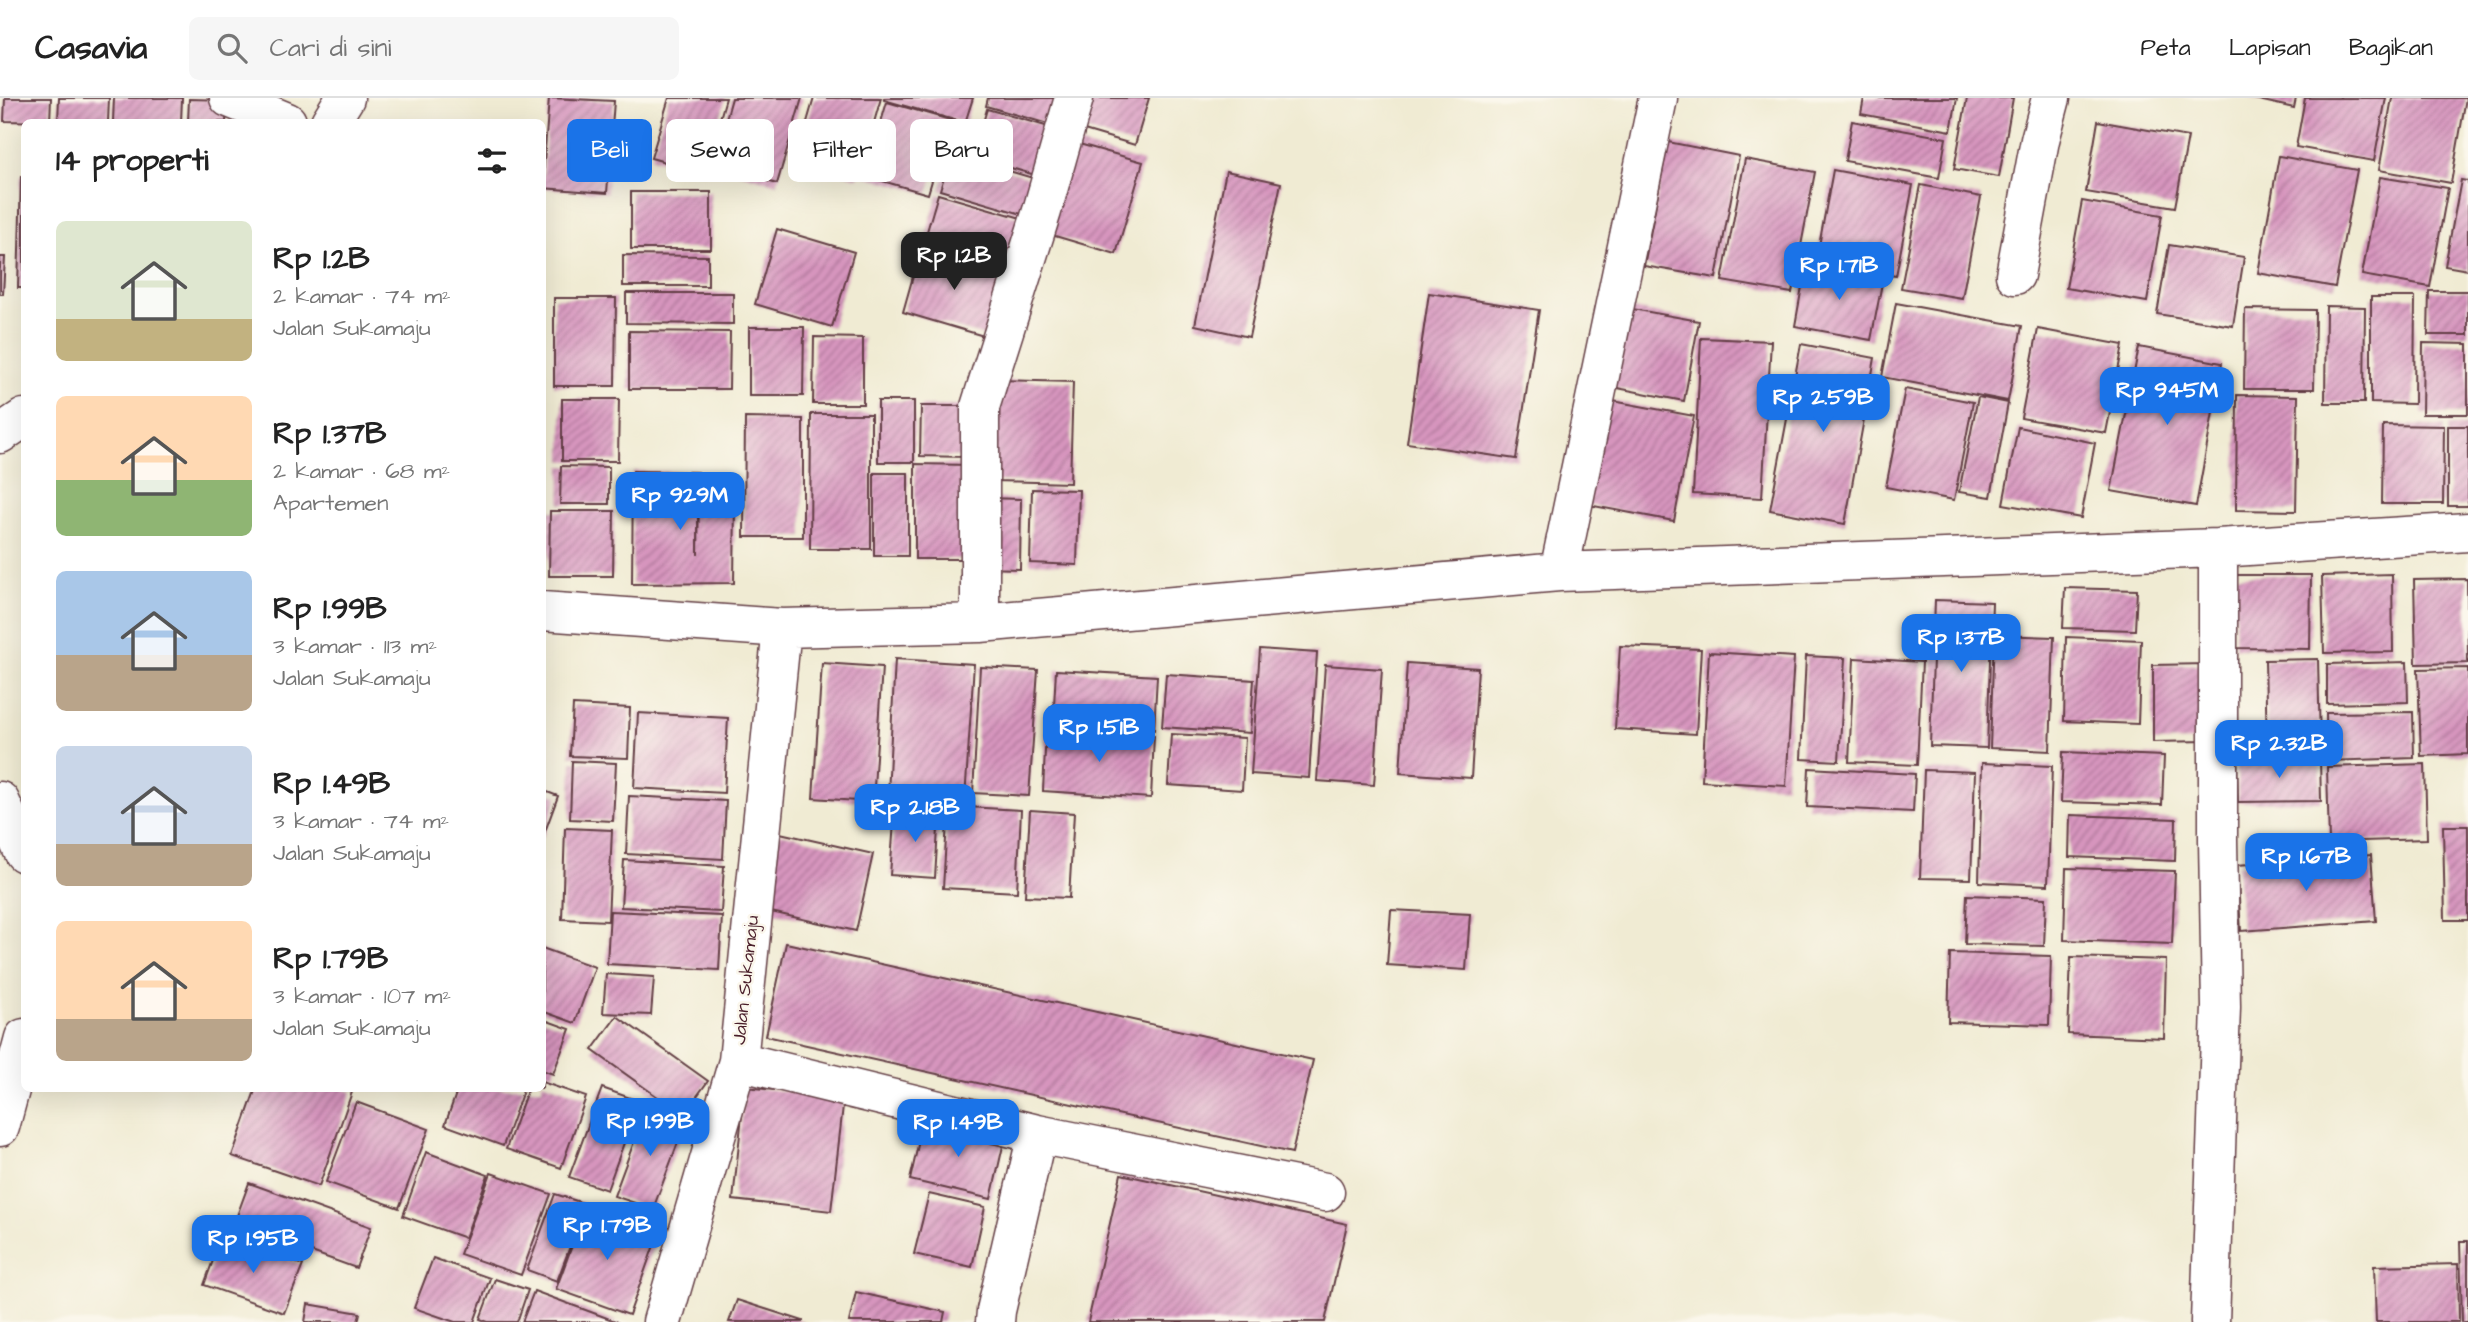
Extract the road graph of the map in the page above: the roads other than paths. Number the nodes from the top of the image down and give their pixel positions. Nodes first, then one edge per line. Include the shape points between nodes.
1 (229, 98) edge
2 (345, 98) edge
3 (1074, 98) edge
4 (1658, 98) edge
5 (2051, 98) edge
6 (279, 119) edge
7 (332, 119) edge
8 (2015, 275) dead end
9 (21, 420) edge
10 (0, 433) edge
11 (2468, 532) edge
12 (2218, 548) junction
13 (1559, 572) junction
14 (546, 611) edge
15 (980, 623) junction
16 (782, 628) junction
17 (0, 801) edge
18 (21, 846) edge
19 (21, 1049) edge
20 (737, 1061) junction
21 (0, 1127) edge
22 (1037, 1135) junction
23 (1325, 1192) dead end
24 (662, 1322) edge
25 (995, 1322) edge
26 (2210, 1322) edge

1 - 6 street
2 - 7 street
3 - 15 street via 980,407
4 - 13 street
5 - 8 street
9 - 10 street
11 - 12 street
12 - 13 street
12 - 26 street via 2221,1007
13 - 15 street
14 - 16 street
15 - 16 street
16 - 20 street, Jalan Sukamaju
17 - 18 street
19 - 21 street
20 - 22 street
20 - 24 street, Jalan Sukamaju
22 - 23 street
22 - 25 street

